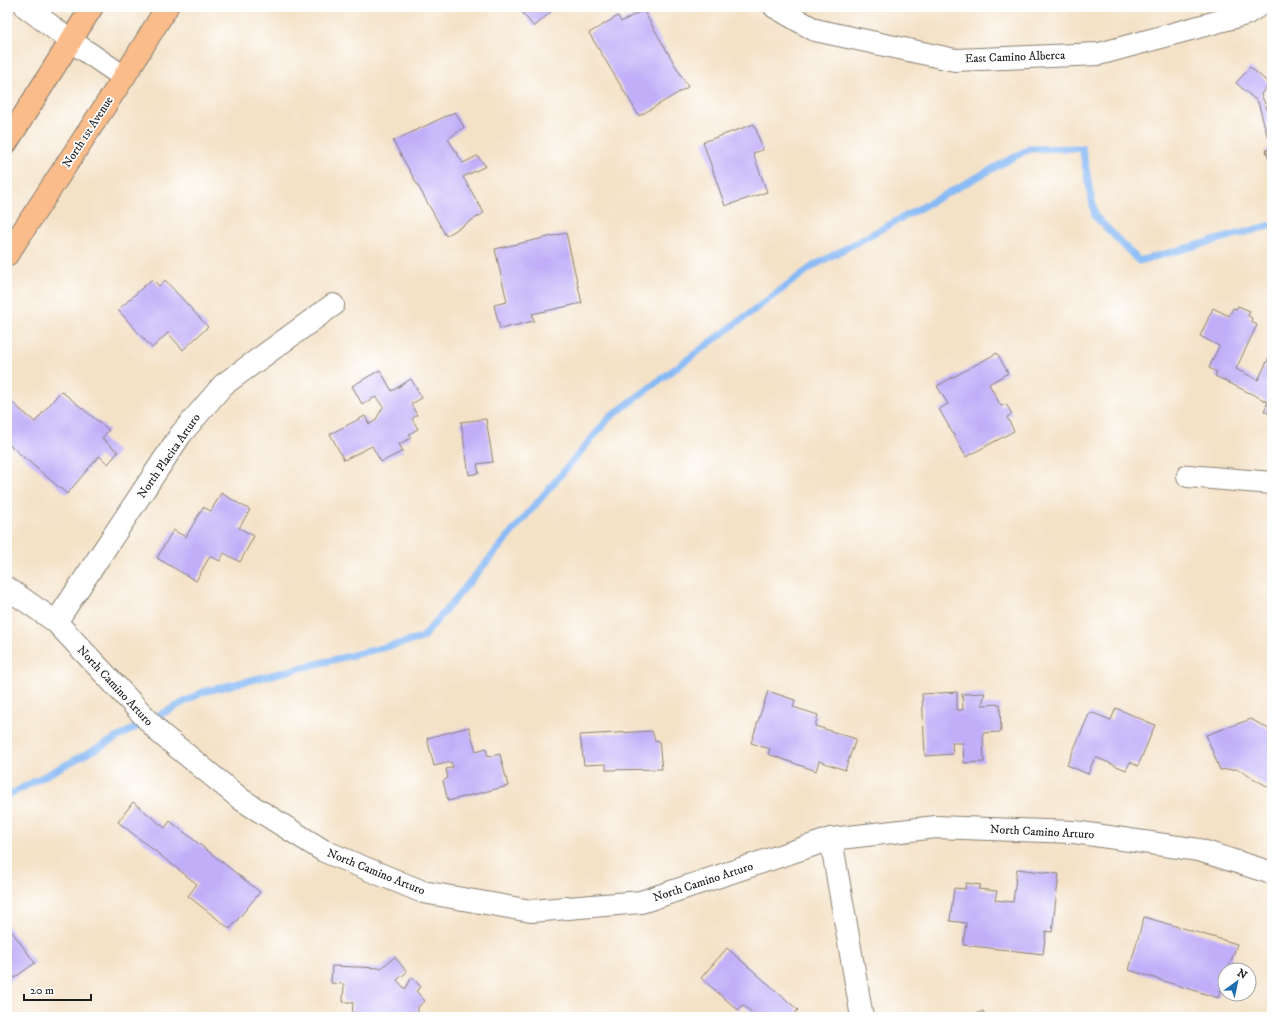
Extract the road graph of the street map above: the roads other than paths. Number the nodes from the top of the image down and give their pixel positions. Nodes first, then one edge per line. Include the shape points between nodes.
1 (26, 7) edge
2 (92, 7) edge
3 (167, 7) edge
4 (775, 7) edge
5 (1257, 7) edge
6 (70, 41) junction
7 (124, 77) junction
8 (7, 142) edge
9 (7, 255) edge
10 (333, 305) dead end
11 (1188, 476) dead end
12 (1272, 482) edge
13 (7, 588) edge
14 (56, 622) junction
15 (831, 840) junction
16 (1272, 873) edge
17 (862, 1017) edge

1 - 6 street
2 - 6 main road
3 - 7 main road, North 1st Avenue
4 - 5 street, East Camino Alberca via 815,30 955,60 1099,54 1246,14
6 - 7 street
6 - 8 main road
7 - 9 main road, North 1st Avenue
10 - 14 street, North Placita Arturo via 223,385 181,434
11 - 12 street
13 - 14 street, North Camino Arturo
14 - 15 street, North Camino Arturo via 160,734 242,800 324,851 423,892 531,911 641,902
15 - 16 street, North Camino Arturo via 936,827 1074,832 1199,850
15 - 17 street

